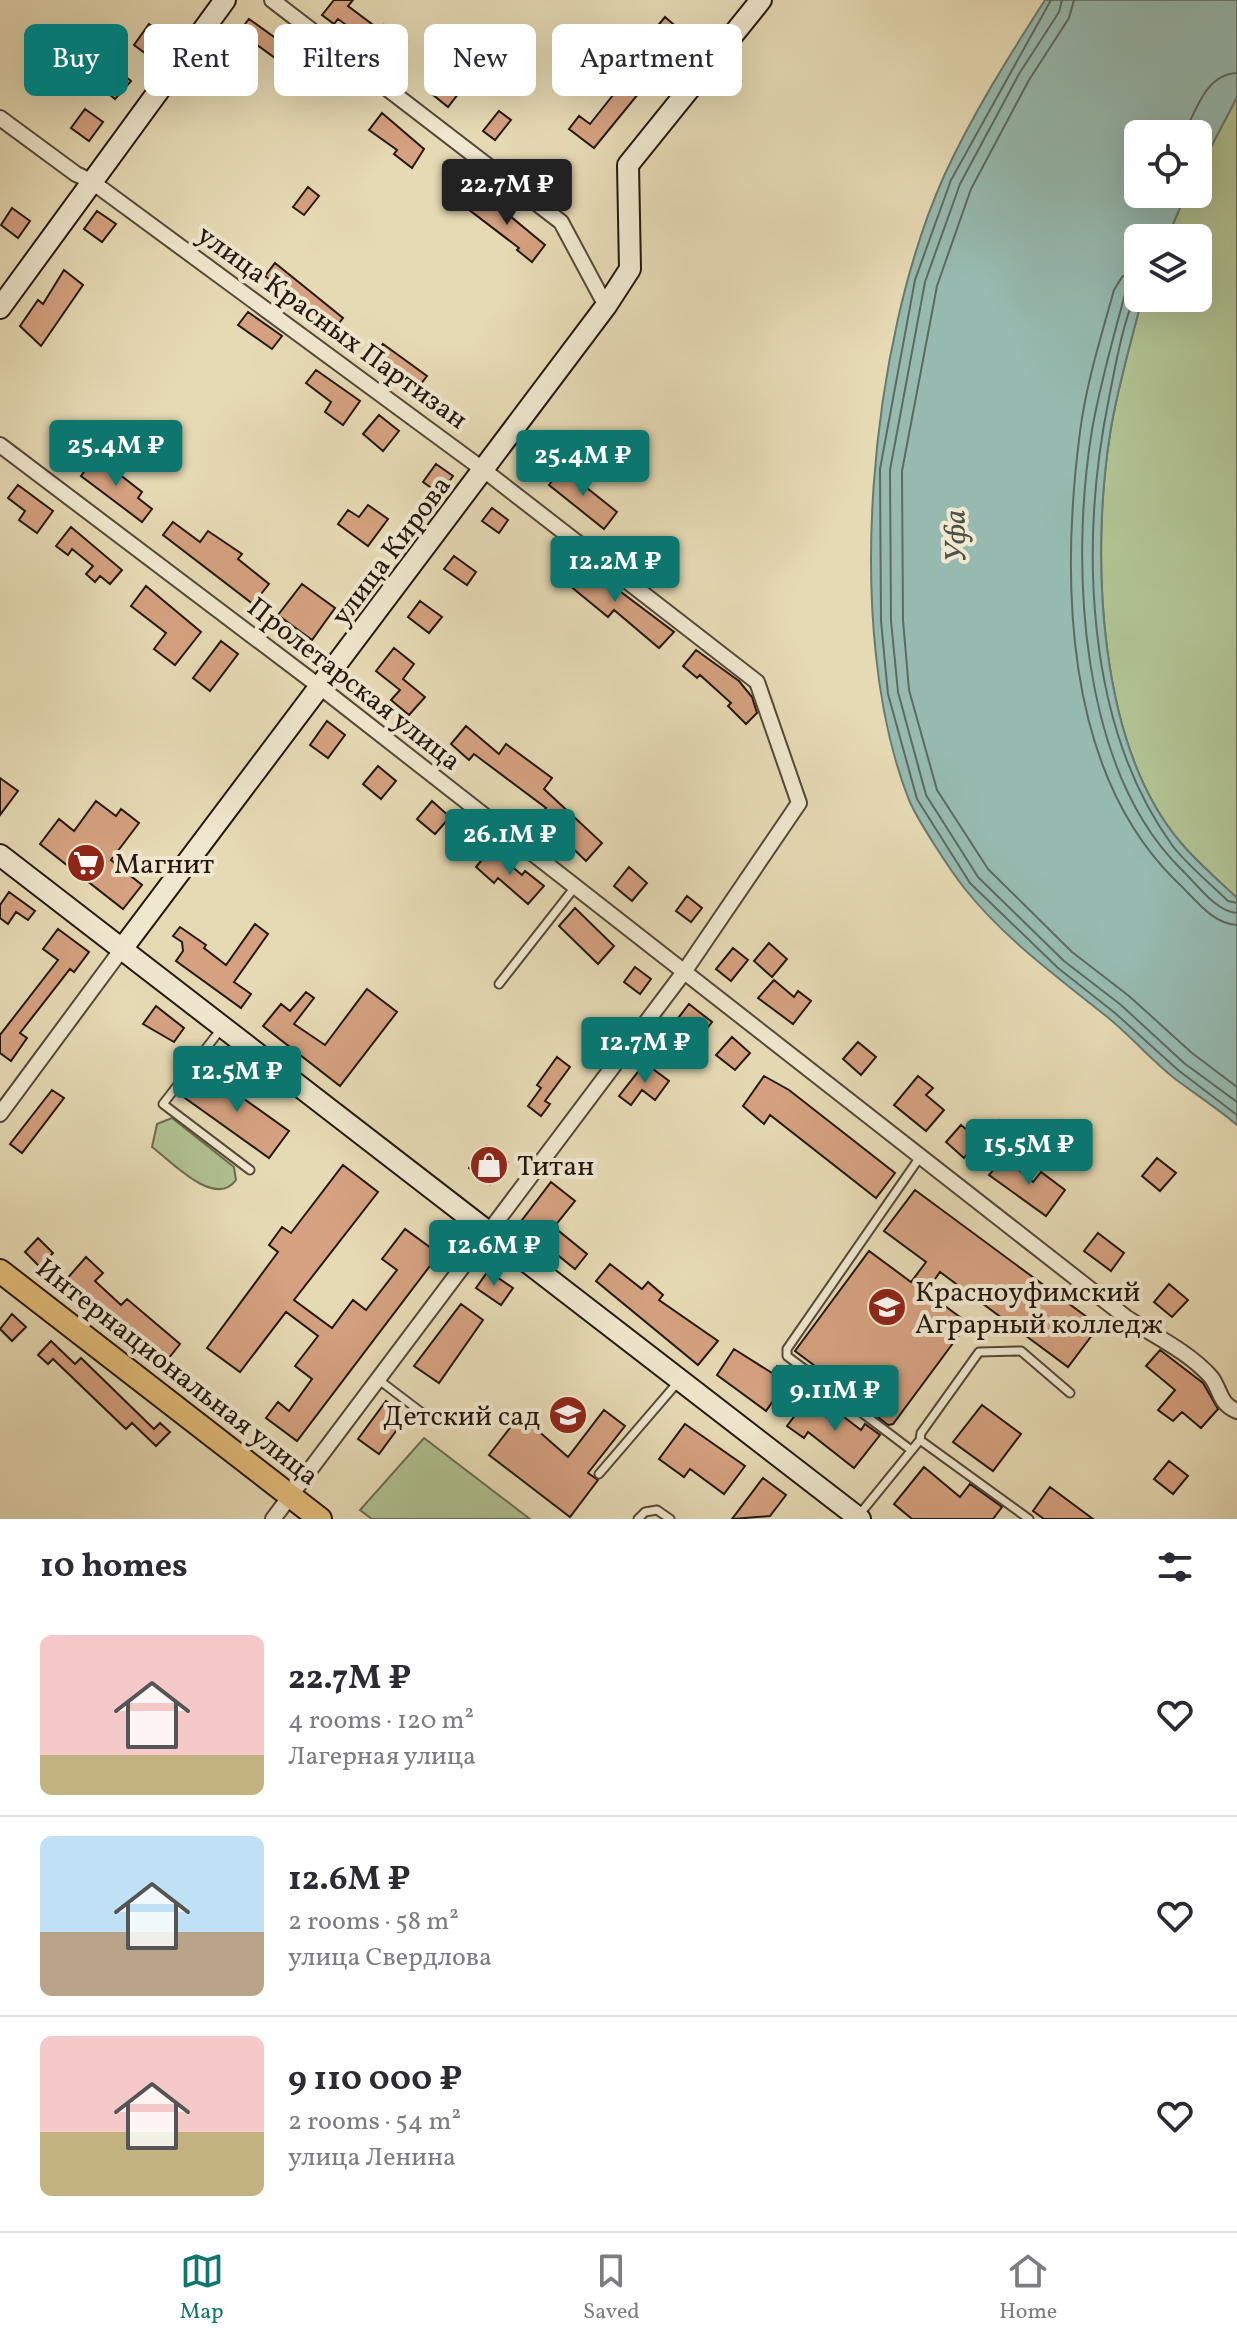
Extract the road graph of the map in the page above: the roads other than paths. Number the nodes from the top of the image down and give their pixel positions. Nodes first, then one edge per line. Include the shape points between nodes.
1 (225, 0) edge
2 (272, 0) edge
3 (761, 0) edge
4 (0, 118) edge
5 (91, 181) junction
6 (606, 306) junction
7 (0, 308) edge
8 (0, 445) edge
9 (485, 471) junction
10 (320, 687) junction
11 (0, 855) edge
12 (575, 887) junction
13 (122, 949) junction
14 (684, 972) junction
15 (499, 984) dead end
16 (222, 1027) junction
17 (0, 1114) edge
18 (920, 1157) junction
19 (250, 1170) dead end
20 (487, 1234) junction
21 (0, 1271) edge
22 (379, 1380) junction
23 (678, 1382) junction
24 (1070, 1393) dead end
25 (1237, 1411) edge
26 (421, 1412) dead end
27 (920, 1440) junction
28 (911, 1450) junction
29 (599, 1474) dead end
30 (291, 1496) junction
31 (858, 1518) edge
32 (273, 1519) edge
33 (320, 1519) edge
34 (638, 1519) edge
35 (670, 1519) edge
36 (1029, 1519) edge

1 - 5 main road
2 - 6 street via 561,222
3 - 6 main road, улица Кирова via 628,165 630,269
4 - 5 street, улица Красных Партизан
5 - 7 main road
5 - 9 street, улица Красных Партизан
6 - 9 main road, улица Кирова
8 - 10 street, Пролетарская улица
9 - 10 main road, улица Кирова
9 - 14 street, улица Красных Партизан via 757,682 799,803
10 - 12 street, Пролетарская улица
10 - 13 main road, улица Кирова
11 - 13 main road
12 - 14 street, Пролетарская улица
12 - 15 lane
13 - 16 main road
13 - 17 street, улица Кирова
14 - 18 street, Пролетарская улица
14 - 20 street
16 - 19 lane via 163,1104
16 - 20 main road
18 - 25 street, Пролетарская улица via 1127,1318 1192,1359 1214,1380 1228,1408
18 - 28 lane via 787,1349 787,1356
20 - 22 street
20 - 23 main road
21 - 30 main road, Интернациональная улица
22 - 26 lane
22 - 30 street
23 - 29 lane
23 - 31 main road
24 - 27 lane via 1021,1351 979,1352
27 - 28 lane
27 - 36 lane
28 - 31 lane
30 - 32 street
30 - 33 main road, Интернациональная улица
34 - 35 lane via 657,1510

